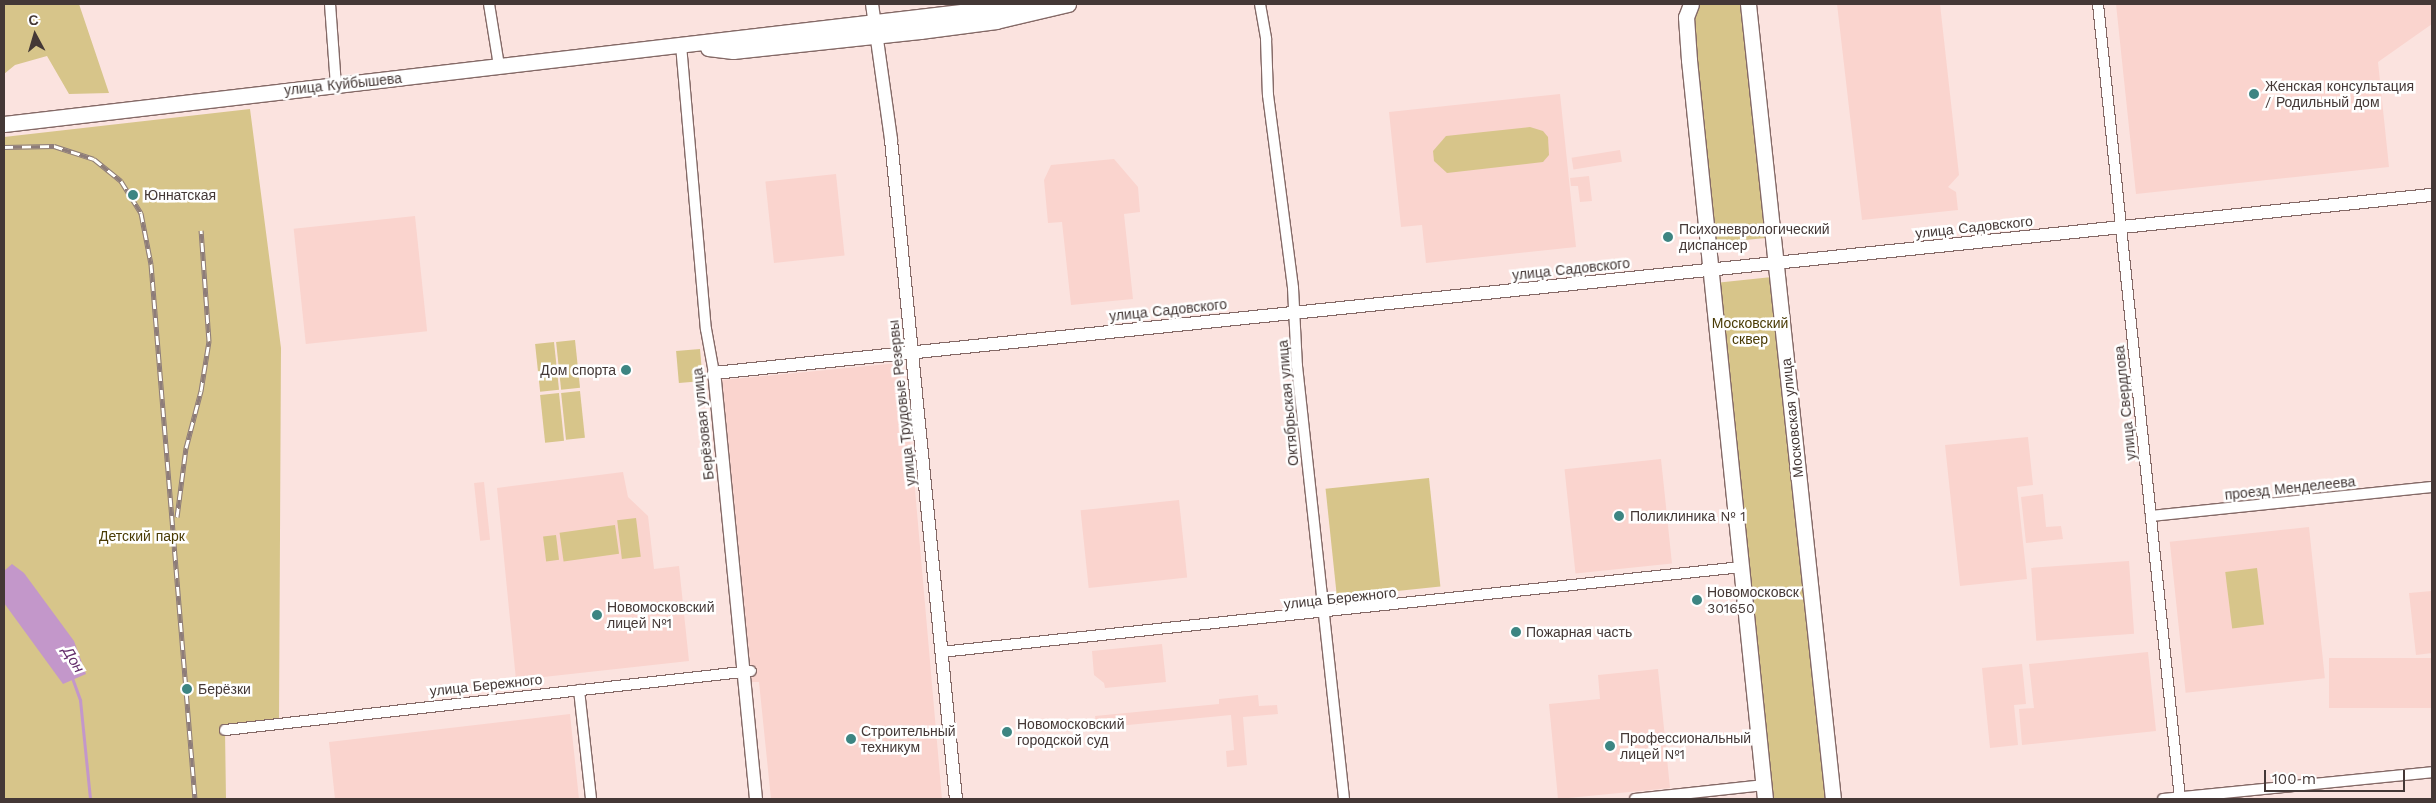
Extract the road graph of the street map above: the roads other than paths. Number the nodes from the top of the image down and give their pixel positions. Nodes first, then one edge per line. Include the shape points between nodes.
1 (330, 4) edge
2 (489, 4) edge
3 (872, 4) edge
4 (1028, 4) edge
5 (1068, 4) edge
6 (1260, 4) edge
7 (1691, 4) edge
8 (2098, 4) edge
9 (1748, 5) edge
10 (875, 29) junction
11 (681, 45) junction
12 (499, 66) junction
13 (336, 85) junction
14 (4, 124) edge
15 (2432, 195) edge
16 (2120, 226) junction
17 (1776, 263) junction
18 (1710, 269) junction
19 (1294, 312) junction
20 (913, 352) junction
21 (714, 373) junction
22 (2432, 487) edge
23 (2152, 516) junction
24 (1741, 567) junction
25 (1324, 613) junction
26 (941, 652) junction
27 (747, 672) junction
28 (579, 690) junction
29 (225, 730) dead end
30 (2432, 772) edge
31 (1764, 792) edge
32 (2180, 798) edge
33 (592, 799) edge
34 (756, 799) edge
35 (956, 799) edge
36 (1344, 799) edge
37 (1635, 799) edge
38 (1833, 799) edge
39 (2163, 799) edge

1 - 13 street
2 - 12 street
3 - 10 street, улица Трудовые Резервы
4 - 10 main road
5 - 10 main road via 996,21
6 - 19 street, Октябрьская улица
7 - 18 main road via 1686,26
8 - 16 street, улица Свердлова
9 - 17 main road, Московская улица
10 - 11 main road, улица Куйбышева via 733,51
10 - 20 street, улица Трудовые Резервы via 891,140
11 - 12 main road, улица Куйбышева
11 - 21 street, Берёзовая улица via 706,329
12 - 13 main road, улица Куйбышева
13 - 14 main road, улица Куйбышева
15 - 16 street, улица Садовского
16 - 17 street, улица Садовского
16 - 23 street, улица Свердлова
17 - 18 street, улица Садовского
17 - 38 main road, Московская улица
18 - 19 street, улица Садовского
18 - 24 main road
19 - 20 street, улица Садовского
19 - 25 street, Октябрьская улица
20 - 21 street, улица Садовского
20 - 26 street, улица Трудовые Резервы
21 - 27 street, Берёзовая улица
22 - 23 street, проезд Менделеева
23 - 32 street, улица Свердлова
24 - 25 street, улица Бережного
24 - 31 main road
25 - 26 street, улица Бережного
25 - 36 street, Октябрьская улица
26 - 35 street, улица Трудовые Резервы
27 - 28 street, улица Бережного
27 - 34 street, Берёзовая улица
28 - 29 street, улица Бережного
28 - 33 street
30 - 32 street
31 - 37 street
32 - 39 street

